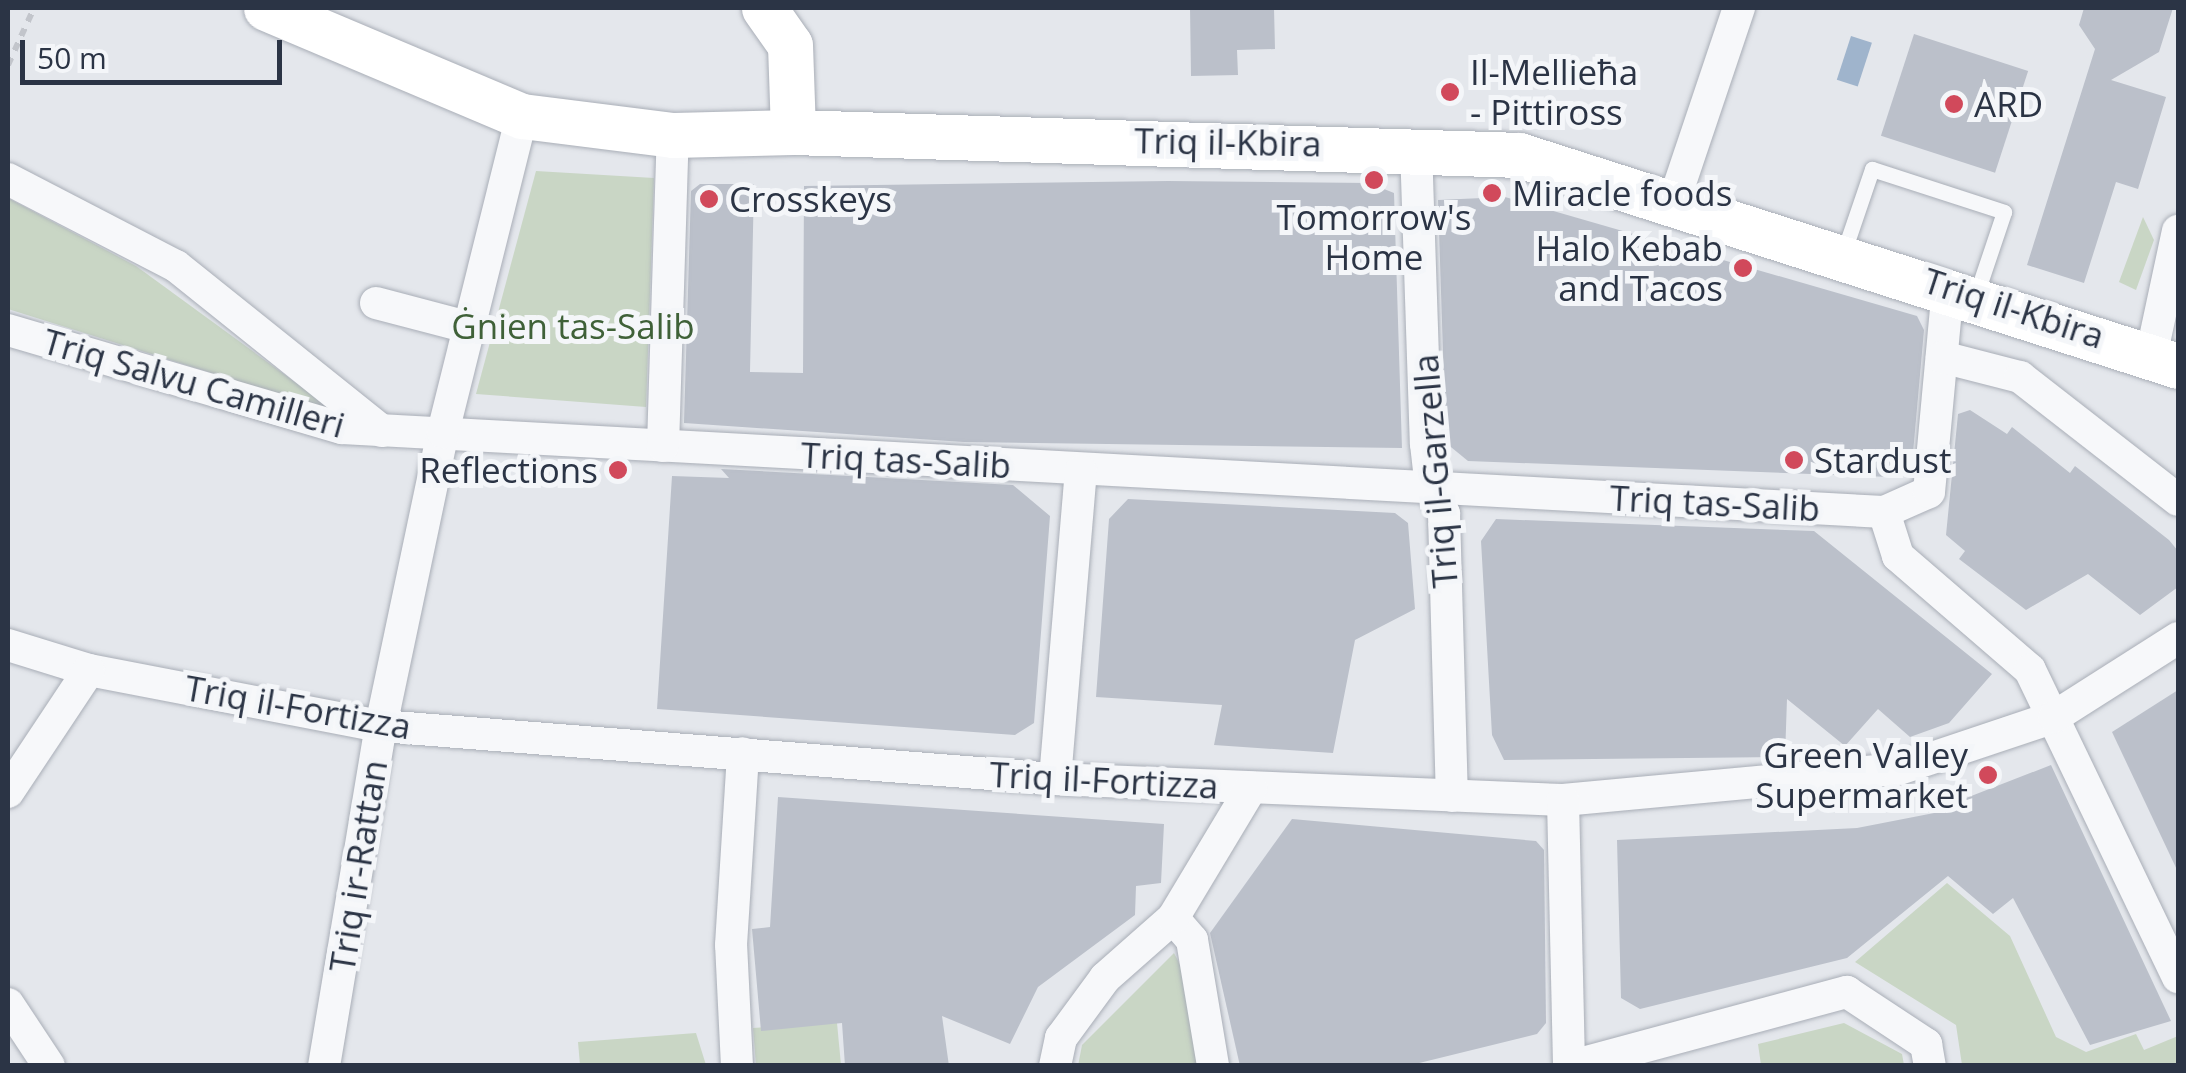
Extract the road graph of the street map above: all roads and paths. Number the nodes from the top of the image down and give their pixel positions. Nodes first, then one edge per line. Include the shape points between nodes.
1 (34, 8) edge
2 (266, 8) edge
3 (764, 8) edge
4 (1739, 8) edge
5 (8, 64) edge
6 (522, 116) junction
7 (793, 132) junction
8 (672, 135) junction
9 (1416, 147) junction
10 (8, 179) edge
11 (1674, 201) junction
12 (2178, 232) edge
13 (1843, 254) junction
14 (1962, 291) junction
15 (376, 303) dead end
16 (472, 328) junction
17 (8, 330) edge
18 (1942, 357) junction
19 (2165, 359) edge
20 (382, 431) junction
21 (442, 432) junction
22 (663, 446) junction
23 (1082, 471) junction
24 (1430, 488) junction
25 (2178, 500) edge
26 (1884, 512) junction
27 (2178, 638) edge
28 (8, 645) edge
29 (89, 670) junction
30 (2054, 717) junction
31 (381, 726) junction
32 (743, 753) junction
33 (1055, 779) junction
34 (1251, 788) junction
35 (8, 792) edge
36 (1452, 796) junction
37 (1563, 800) junction
38 (1173, 918) junction
39 (2178, 977) edge
40 (8, 1004) edge
41 (49, 1066) edge
42 (324, 1066) edge
43 (738, 1066) edge
44 (1055, 1066) edge
45 (1212, 1066) edge
46 (1570, 1066) edge
47 (1930, 1066) edge

1 - 5 path
2 - 6 main road, Triq il-Kbira
3 - 7 main road via 790,46
4 - 11 street
6 - 8 main road, Triq il-Kbira
6 - 16 street, Triq ir-Rattan
7 - 8 main road, Triq il-Kbira
7 - 9 main road, Triq il-Kbira
8 - 22 street
9 - 11 main road, Triq il-Kbira via 1518,155
9 - 24 street, Triq il-Garzella
10 - 20 street via 176,266
11 - 13 main road, Triq il-Kbira
12 - 19 street
13 - 14 main road, Triq il-Kbira
13 - 14 lane via 1872,169 2004,212
14 - 18 street
14 - 19 main road, Triq il-Kbira
15 - 16 street
16 - 21 street, Triq ir-Rattan
17 - 20 street, Triq Salvu Camilleri via 144,376 342,428
18 - 25 street via 2020,376
18 - 26 street via 1929,492
20 - 21 street, Triq tas-Salib
21 - 22 street, Triq tas-Salib
21 - 31 street, Triq ir-Rattan
22 - 23 street, Triq tas-Salib
23 - 24 street, Triq tas-Salib
23 - 33 street
24 - 26 street, Triq tas-Salib
24 - 36 street, Triq il-Garzella via 1444,514
26 - 30 street via 1898,556 2030,670
27 - 30 street, Triq il-Fortizza
28 - 29 street, Triq il-Fortizza
29 - 31 street, Triq il-Fortizza
29 - 35 street
30 - 37 street, Triq il-Fortizza via 1898,769
30 - 39 street
31 - 32 street, Triq il-Fortizza
31 - 42 street, Triq ir-Rattan
32 - 33 street, Triq il-Fortizza
32 - 43 street via 731,945
33 - 34 street, Triq il-Fortizza
34 - 36 street, Triq il-Fortizza
34 - 38 street
36 - 37 street, Triq il-Fortizza
37 - 46 street
38 - 44 street via 1104,978 1061,1038
38 - 45 street via 1192,940
40 - 41 street
46 - 47 street via 1847,992 1926,1044

